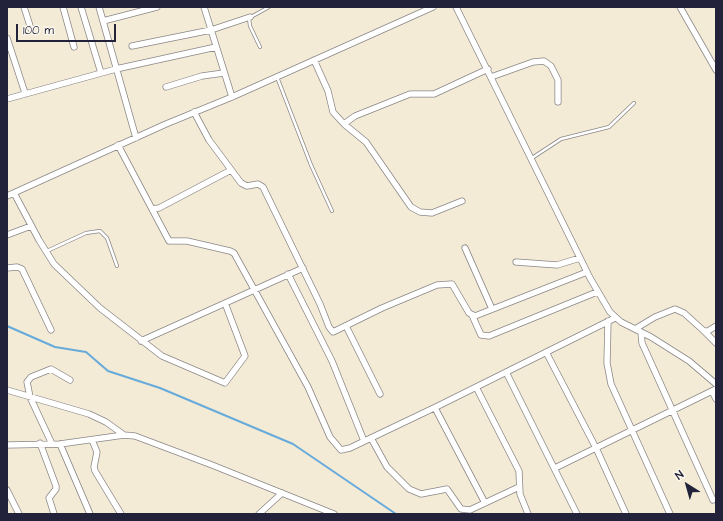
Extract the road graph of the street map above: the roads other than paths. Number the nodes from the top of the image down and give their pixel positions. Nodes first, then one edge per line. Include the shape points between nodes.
1 (24, 7) edge
2 (63, 7) edge
3 (81, 7) edge
4 (99, 7) edge
5 (157, 7) edge
6 (204, 7) edge
7 (269, 7) edge
8 (433, 7) edge
9 (456, 7) edge
10 (680, 7) edge
11 (250, 17) junction
12 (103, 21) junction
13 (31, 29) dead end
14 (211, 30) junction
15 (7, 38) edge
16 (132, 46) dead end
17 (74, 47) dead end
18 (216, 47) junction
19 (260, 47) dead end
20 (314, 60) junction
21 (116, 69) junction
22 (488, 70) junction
23 (716, 70) edge
24 (101, 73) junction
25 (224, 73) junction
26 (277, 77) junction
27 (491, 77) junction
28 (166, 87) dead end
29 (25, 93) junction
30 (232, 97) junction
31 (7, 99) edge
32 (558, 102) dead end
33 (634, 103) dead end
34 (194, 112) junction
35 (344, 124) junction
36 (136, 138) junction
37 (118, 145) junction
38 (531, 158) junction
39 (231, 170) junction
40 (14, 193) junction
41 (7, 196) edge
42 (462, 201) dead end
43 (152, 209) junction
44 (332, 211) dead end
45 (31, 226) junction
46 (7, 235) edge
47 (465, 248) dead end
48 (46, 251) junction
49 (580, 258) junction
50 (516, 262) dead end
51 (118, 266) dead end
52 (7, 268) edge
53 (302, 268) junction
54 (587, 272) junction
55 (288, 274) junction
56 (252, 290) junction
57 (597, 292) junction
58 (225, 303) junction
59 (492, 310) junction
60 (472, 315) junction
61 (615, 318) junction
62 (608, 321) junction
63 (346, 326) junction
64 (716, 326) edge
65 (51, 330) dead end
66 (638, 331) junction
67 (704, 331) junction
68 (141, 341) junction
69 (716, 343) edge
70 (546, 352) junction
71 (506, 372) junction
72 (70, 380) dead end
73 (716, 384) edge
74 (476, 387) junction
75 (7, 390) edge
76 (714, 390) edge
77 (380, 394) dead end
78 (30, 397) junction
79 (716, 398) edge
80 (435, 408) junction
81 (672, 411) junction
82 (632, 430) junction
83 (124, 435) junction
84 (371, 438) junction
85 (92, 440) junction
86 (364, 441) junction
87 (40, 443) junction
88 (7, 444) edge
89 (52, 444) junction
90 (60, 444) junction
91 (596, 448) junction
92 (555, 468) junction
93 (519, 487) junction
94 (7, 490) edge
95 (282, 493) junction
96 (713, 500) dead end
97 (485, 503) junction
98 (52, 513) edge
99 (19, 514) edge
100 (90, 514) edge
101 (121, 514) edge
102 (259, 514) edge
103 (334, 514) edge
104 (528, 514) edge
105 (576, 514) edge
106 (626, 514) edge
107 (670, 514) edge

1 - 13 street
2 - 17 street
3 - 24 street
4 - 12 street
5 - 12 street
6 - 14 street
7 - 11 lane
8 - 20 street
9 - 22 street
10 - 23 street
11 - 14 street
11 - 19 lane via 248,22
12 - 21 street
14 - 16 street
14 - 18 street
15 - 29 street
18 - 21 street
18 - 25 street
20 - 26 street
20 - 35 street via 328,92 333,112
21 - 24 street
21 - 36 street
22 - 27 street
22 - 35 street via 434,94 410,94 355,116
24 - 29 street
25 - 28 street via 202,76
25 - 30 street
26 - 30 street
26 - 44 lane
27 - 32 street via 533,62 544,61 551,66 558,80
27 - 38 street
29 - 31 street
30 - 34 street
33 - 38 lane via 609,127 562,139
34 - 36 street
34 - 39 street via 209,140
35 - 42 street via 368,146 406,201 416,210 432,213
36 - 37 street
37 - 40 street
37 - 43 street
38 - 49 street
39 - 43 street via 159,208
39 - 53 street via 244,186 258,184 263,187
40 - 41 street
40 - 45 street
43 - 56 street via 169,241 187,241 234,253
45 - 46 street
45 - 48 street
47 - 59 street
48 - 51 lane via 86,233 100,232 107,238
48 - 68 street via 72,283
49 - 50 street via 557,266
49 - 54 street
52 - 65 street via 17,266 22,269
53 - 55 street
53 - 63 street via 331,330 337,331
54 - 57 street
54 - 59 street
55 - 56 street
55 - 86 street via 332,361
56 - 58 street
56 - 86 street via 297,366 334,443 341,450 345,450
57 - 60 street via 489,336 481,335
57 - 61 street
58 - 68 street
58 - 68 street via 245,356 225,383 174,362
59 - 60 street
60 - 63 street via 452,284 444,284 382,308
61 - 62 street
61 - 66 street
62 - 70 street
62 - 82 street via 608,372 615,395
63 - 77 street
64 - 67 street
66 - 67 street via 655,317 674,309
66 - 73 street via 689,361
66 - 81 street
67 - 69 street
70 - 71 street
70 - 91 street
71 - 74 street
71 - 92 street
72 - 78 street via 55,370 48,369 28,380
74 - 80 street
74 - 93 street via 519,471
75 - 78 street
76 - 79 street
76 - 81 street
78 - 83 street via 89,414
78 - 89 street
80 - 84 street
80 - 97 street
81 - 82 street
81 - 96 street
82 - 91 street
82 - 107 street
83 - 85 street
83 - 95 street via 147,440
84 - 86 street
84 - 97 street via 392,473 416,493 426,494 447,489 458,506 466,511
85 - 90 street
85 - 101 street via 97,452 95,471
87 - 88 street
87 - 89 street
87 - 98 street via 56,486 49,498
89 - 90 street
90 - 100 street
91 - 92 street
91 - 106 street
92 - 105 street
93 - 97 street
93 - 104 street
94 - 99 street
95 - 102 street
95 - 103 street

